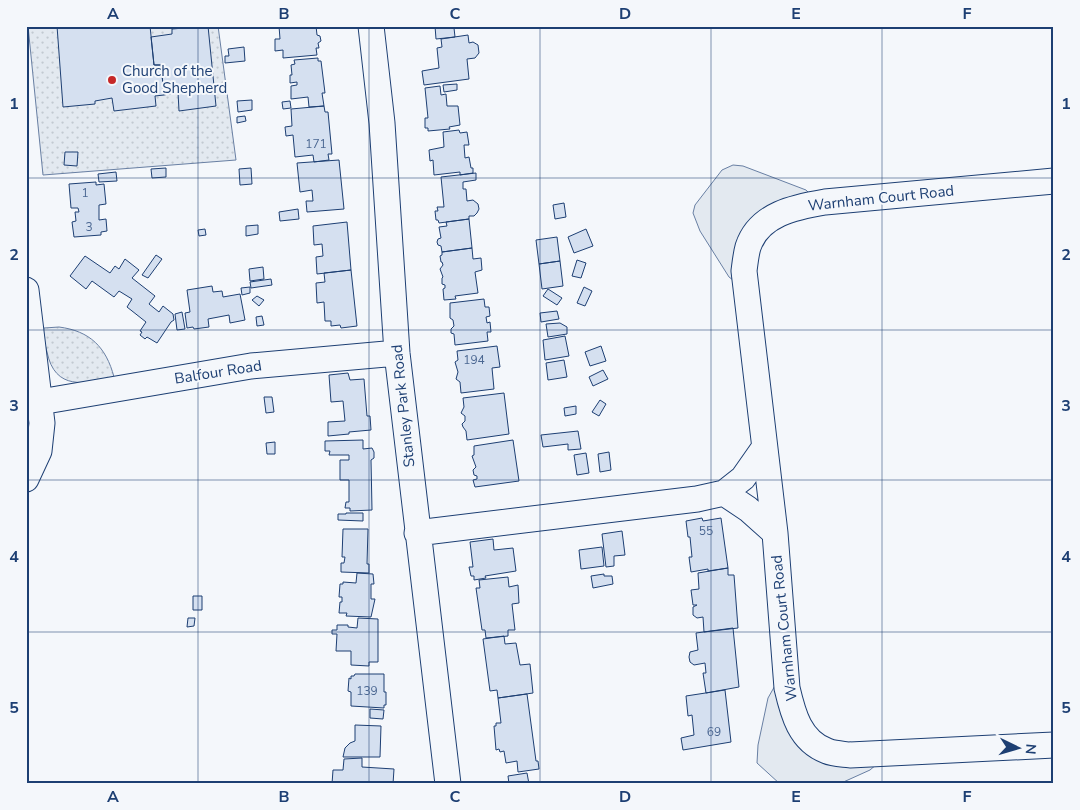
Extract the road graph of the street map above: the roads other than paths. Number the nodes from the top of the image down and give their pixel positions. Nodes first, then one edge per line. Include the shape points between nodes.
1 (371, 26) edge
2 (1054, 181) edge
3 (26, 290) edge
4 (397, 353) junction
5 (35, 394) edge
6 (764, 448) junction
7 (26, 479) edge
8 (724, 493) junction
9 (417, 534) junction
10 (775, 534) junction
11 (1054, 745) edge
12 (448, 784) edge

1 - 4 street, Stanley Park Road via 382,123
2 - 6 street, Warnham Court Road via 825,202 781,213 762,225 748,246 744,270
3 - 5 street
4 - 5 street, Balfour Road via 251,366
4 - 9 street, Stanley Park Road
5 - 7 street via 41,438 39,451
6 - 8 street via 743,478
6 - 10 street, Warnham Court Road
8 - 9 street
8 - 10 street, Warnham Court Road via 748,509
9 - 12 street, Stanley Park Road
10 - 11 street, Warnham Court Road via 787,688 800,730 810,740 827,751 850,756

